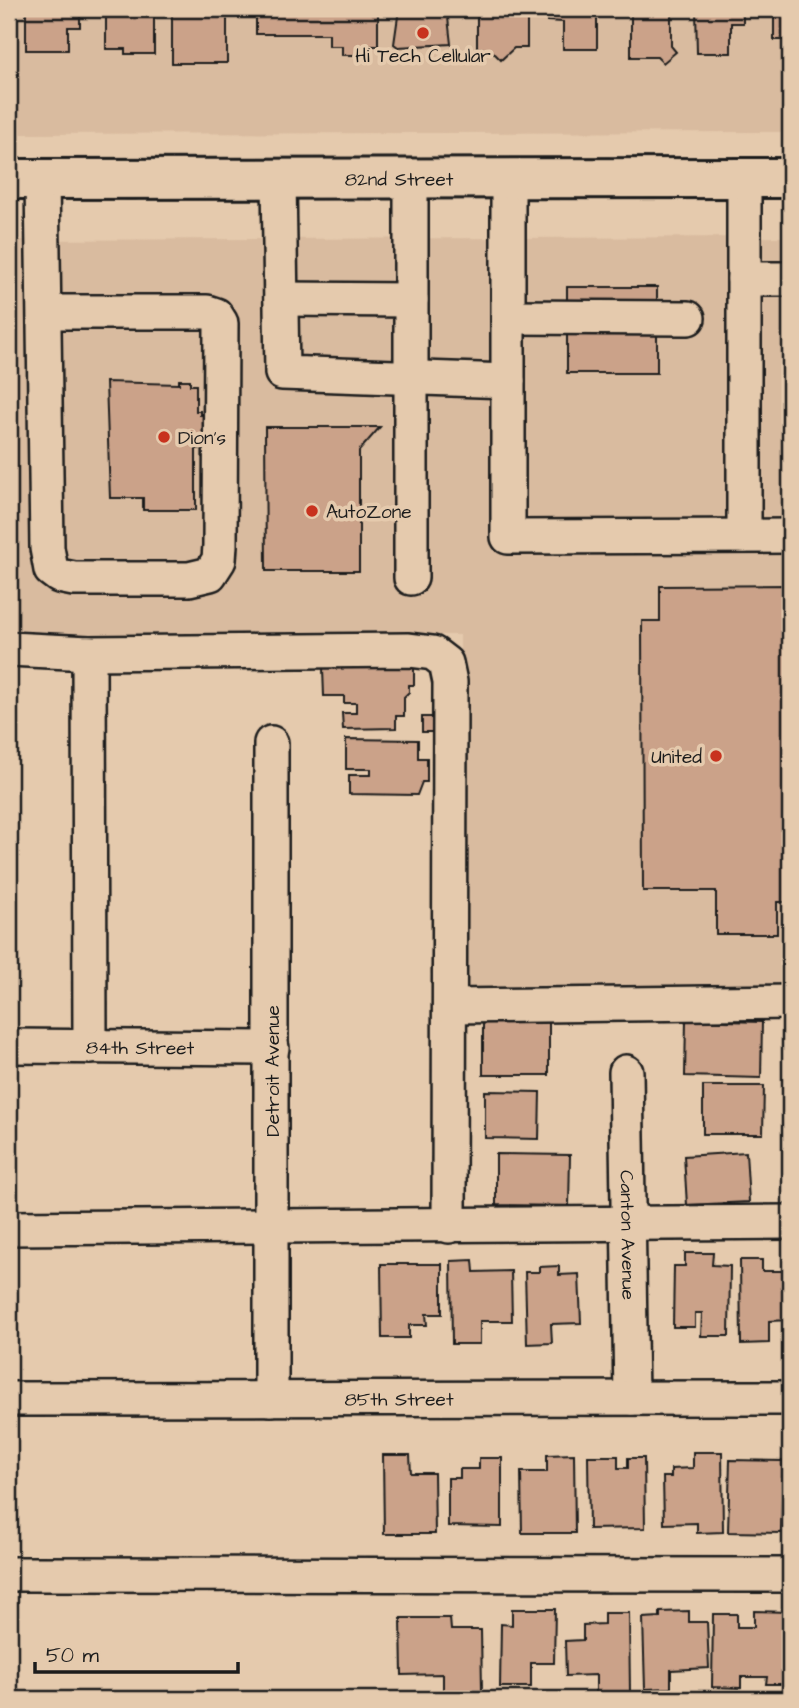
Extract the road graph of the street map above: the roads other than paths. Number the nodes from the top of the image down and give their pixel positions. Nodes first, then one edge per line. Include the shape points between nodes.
1 (744, 178) junction
2 (790, 178) edge
3 (25, 179) edge
4 (279, 179) junction
5 (411, 179) junction
6 (508, 179) junction
7 (744, 279) junction
8 (790, 279) edge
9 (281, 299) junction
10 (411, 300) junction
11 (44, 312) junction
12 (508, 317) junction
13 (688, 318) dead end
14 (412, 378) junction
15 (508, 382) junction
16 (744, 536) junction
17 (790, 536) edge
18 (411, 578) dead end
19 (9, 649) edge
20 (89, 653) junction
21 (271, 743) dead end
22 (790, 1002) edge
23 (450, 1006) junction
24 (9, 1046) edge
25 (90, 1047) junction
26 (272, 1048) junction
27 (626, 1072) dead end
28 (790, 1222) edge
29 (628, 1225) junction
30 (449, 1226) junction
31 (9, 1228) edge
32 (272, 1228) junction
33 (631, 1398) junction
34 (790, 1398) edge
35 (9, 1399) edge
36 (271, 1399) junction
37 (9, 1574) edge
38 (790, 1575) edge

1 - 2 main road, 82nd Street
1 - 6 main road, 82nd Street
1 - 7 street
3 - 4 main road, 82nd Street
3 - 11 street
4 - 5 main road, 82nd Street
4 - 9 street
5 - 6 main road, 82nd Street
5 - 10 street
6 - 12 street
7 - 8 street
7 - 16 street
9 - 10 street
9 - 14 street via 282,373
10 - 14 street
11 - 11 street via 51,570 74,579 189,579 210,574 219,560 222,335 216,315
12 - 13 street
12 - 15 street
14 - 15 street
14 - 18 street
15 - 16 street via 508,537
16 - 17 street
19 - 20 street
20 - 23 street via 409,650 433,653 446,663 450,682
20 - 25 street
21 - 26 street, Detroit Avenue
22 - 23 street
23 - 30 street
24 - 25 street, 84th Street
25 - 26 street, 84th Street
26 - 32 street, Detroit Avenue
27 - 29 street, Canton Avenue
28 - 29 street
29 - 30 street
29 - 33 street, Canton Avenue
30 - 32 street
31 - 32 street
32 - 36 street, Detroit Avenue
33 - 34 street, 85th Street
33 - 36 street, 85th Street
35 - 36 street, 85th Street
37 - 38 street

